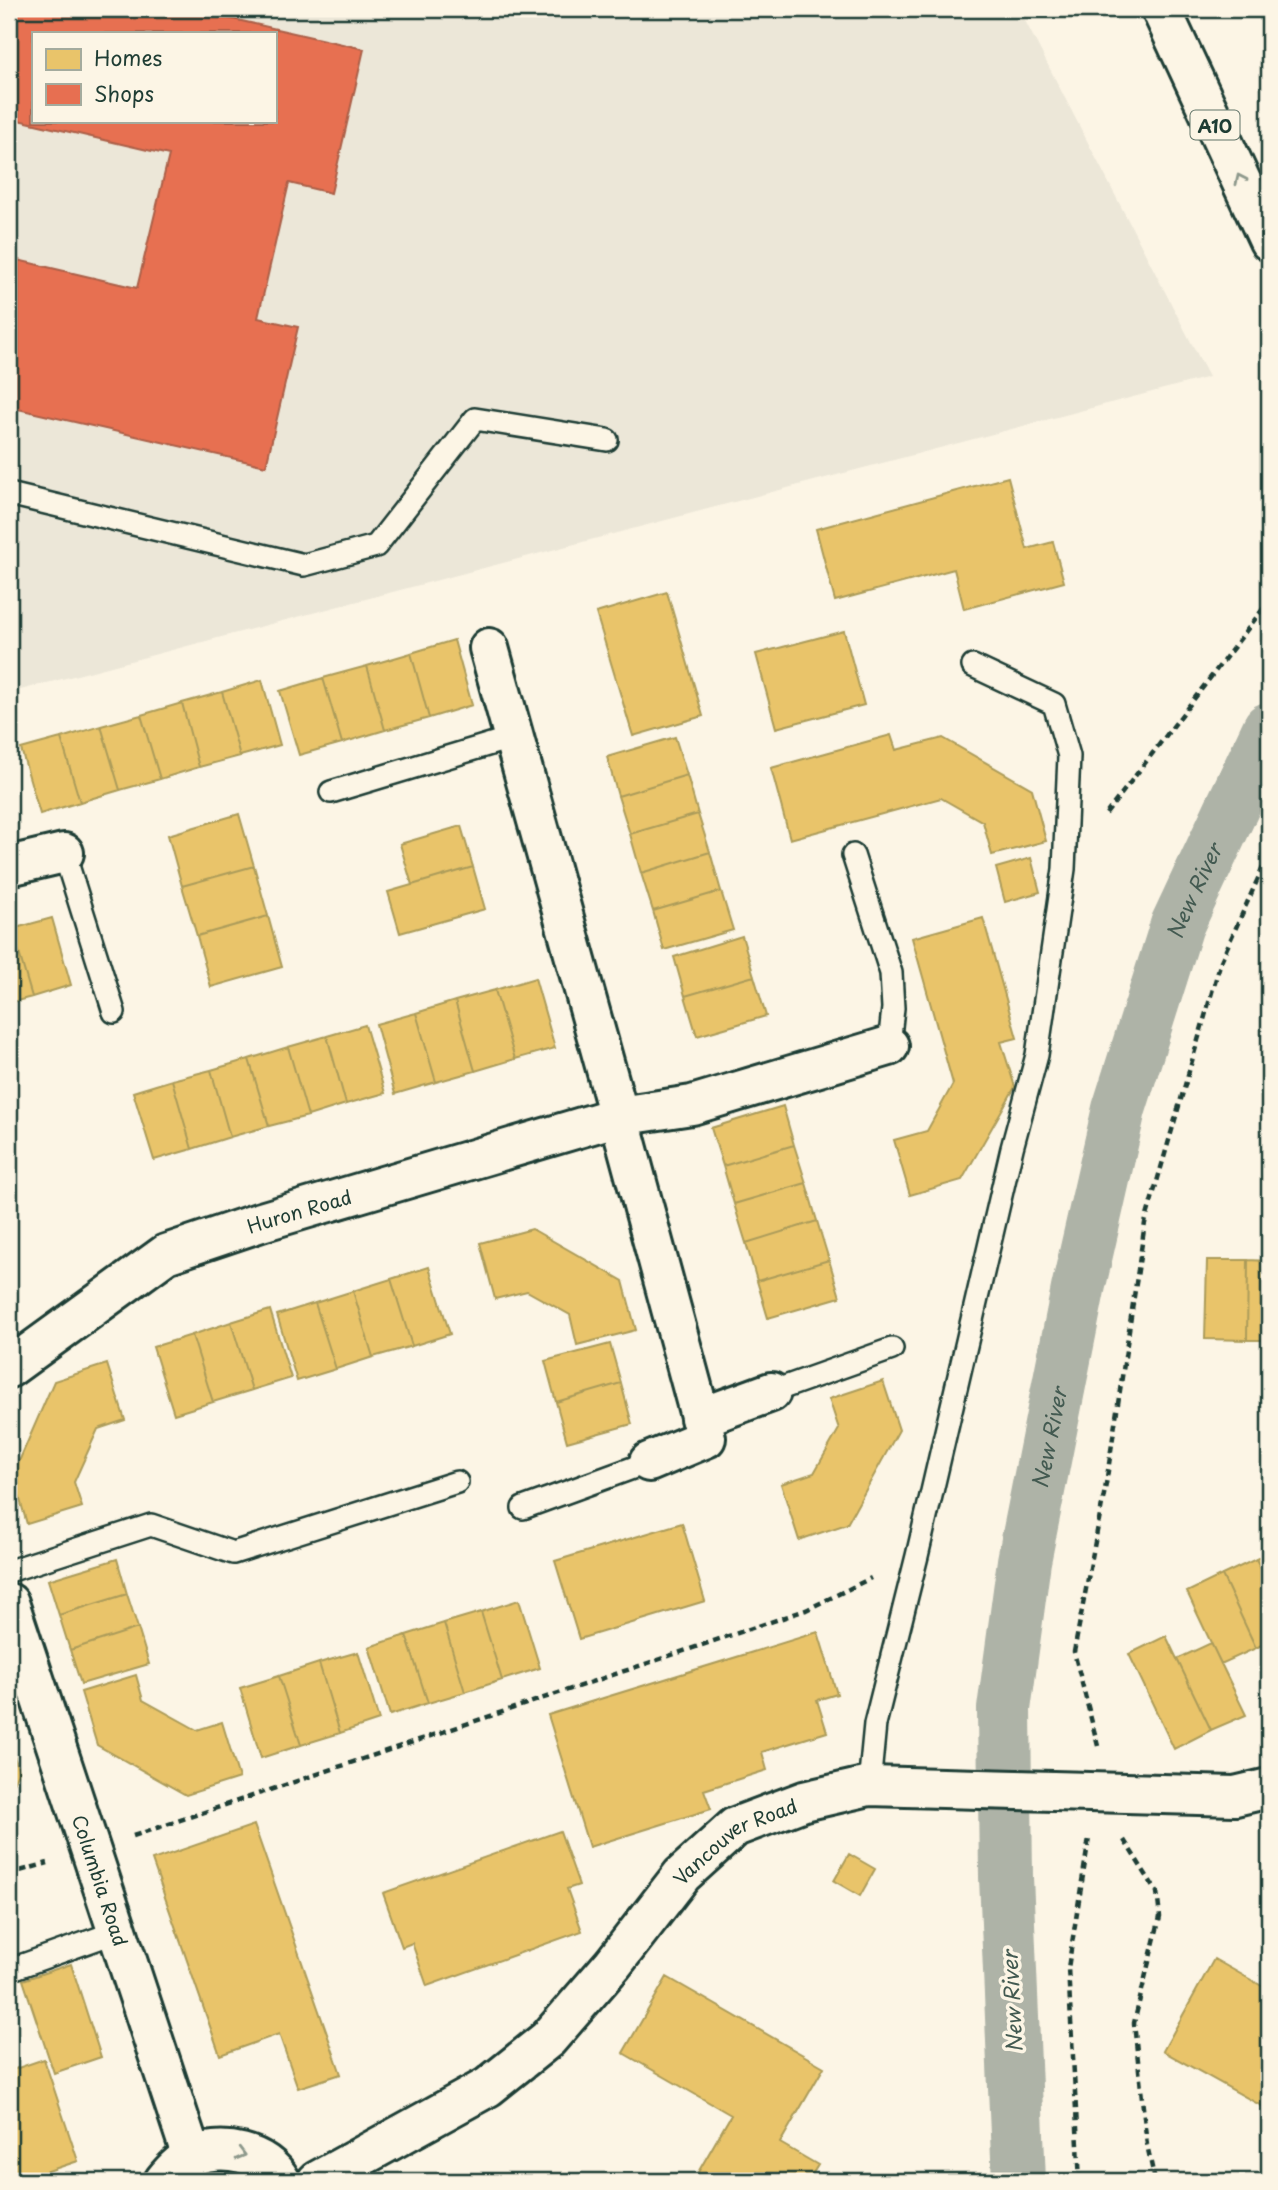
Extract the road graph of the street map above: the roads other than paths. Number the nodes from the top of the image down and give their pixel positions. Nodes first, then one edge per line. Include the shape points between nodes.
1 (1161, 9) edge
2 (1269, 241) edge
3 (607, 440) dead end
4 (9, 494) edge
5 (489, 648) dead end
6 (973, 666) dead end
7 (514, 737) junction
8 (331, 792) dead end
9 (64, 853) joint
10 (852, 855) dead end
11 (9, 866) edge
12 (114, 1012) dead end
13 (889, 1046) joint
14 (619, 1116) junction
15 (892, 1349) dead end
16 (9, 1368) edge
17 (771, 1392) joint
18 (703, 1428) junction
19 (649, 1462) joint
20 (457, 1482) dead end
21 (523, 1508) dead end
22 (9, 1571) edge
23 (9, 1603) edge
24 (869, 1786) junction
25 (1269, 1788) edge
26 (116, 1932) junction
27 (9, 1970) edge
28 (178, 2169) edge
29 (281, 2181) edge
30 (317, 2181) edge

2 -> 1 main road, A10
3 - 4 lane via 475,419 376,546 304,565
5 - 7 main road
6 - 24 lane via 1054,704 1069,755 1064,869 1037,1055 875,1724
7 - 8 lane
7 - 14 main road
9 - 11 main road
9 - 12 lane
10 - 13 lane via 891,974
13 - 14 main road, Huron Road via 692,1105
14 - 16 main road, Huron Road via 166,1254
14 - 18 main road
15 - 17 lane
17 - 18 main road
18 - 19 main road
19 - 21 lane
20 - 22 lane via 233,1553 151,1525
23 - 26 main road, Columbia Road
24 - 25 main road, Vancouver Road via 1235,1796
24 - 30 main road, Vancouver Road via 804,1801 735,1827 682,1875 548,2039 488,2087
26 - 27 lane
26 - 28 main road, Columbia Road
28 -> 29 main road via 215,2150 238,2151 260,2160

